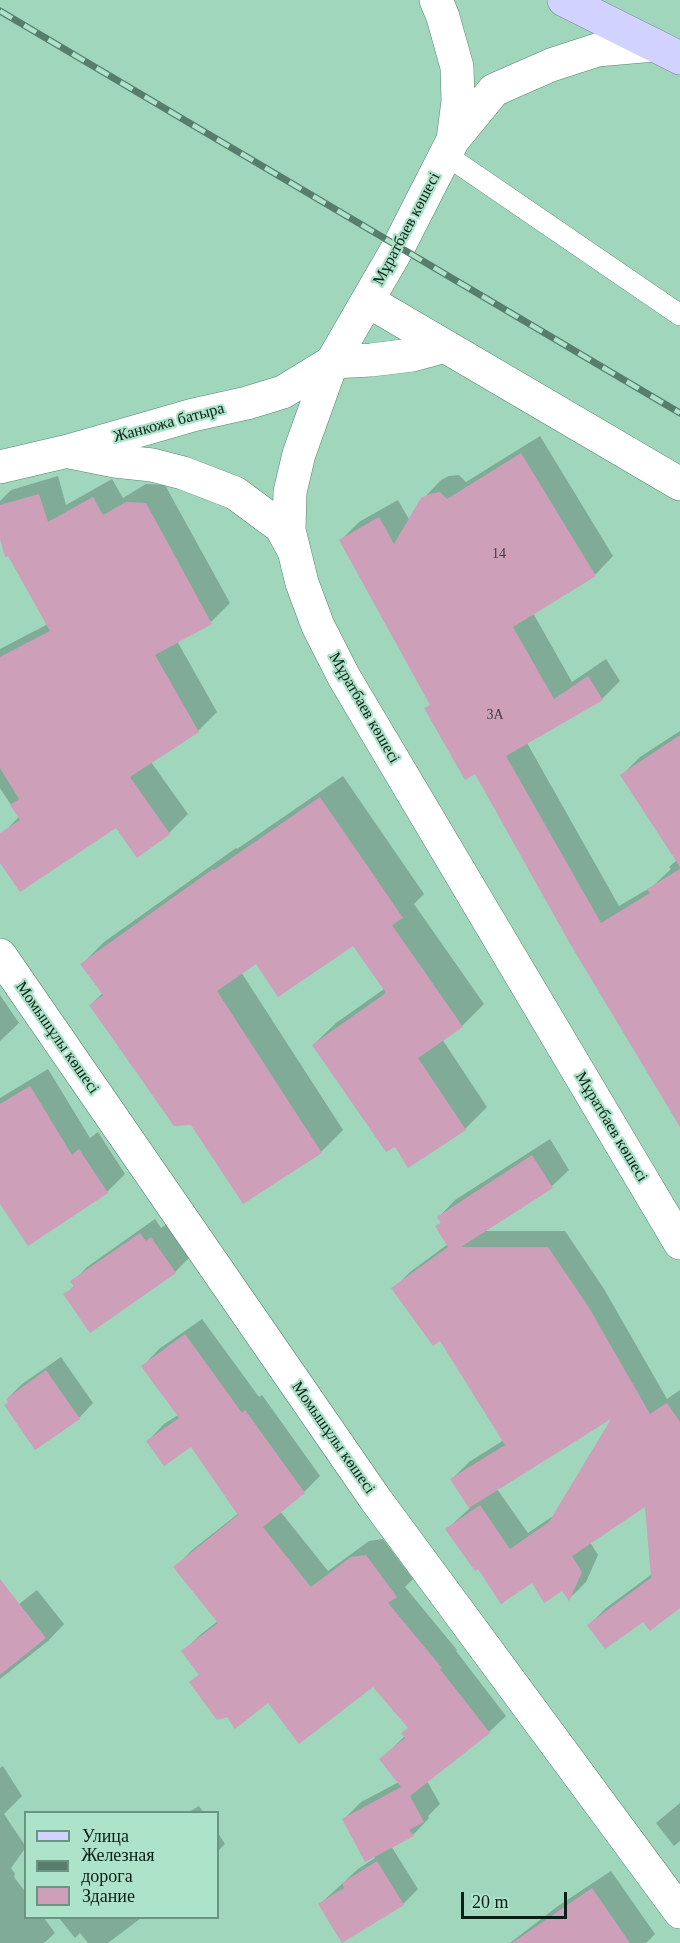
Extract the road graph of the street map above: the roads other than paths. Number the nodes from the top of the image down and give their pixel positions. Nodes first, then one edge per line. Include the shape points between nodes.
1 (436, 0) edge
2 (567, 0) edge
3 (667, 52) edge
4 (449, 147) junction
5 (368, 301) junction
6 (680, 315) edge
7 (445, 346) junction
8 (332, 362) junction
9 (68, 451) junction
10 (0, 466) edge
11 (680, 484) edge
12 (293, 549) junction
13 (0, 955) edge
14 (680, 1243) edge
15 (680, 1912) edge

1 - 4 street via 458,67 458,101
2 - 3 main road
3 - 4 street via 597,51 551,65 494,90
4 - 5 street, Мұратбаев көшесі
4 - 6 lane
5 - 7 street
5 - 8 street, Мұратбаев көшесі
7 - 8 street via 402,356
7 - 11 street
8 - 9 street, Жанкожа батыра via 283,392
8 - 12 street, Мұратбаев көшесі via 292,483
9 - 10 street, Жанкожа батыра
9 - 12 street via 152,465 235,493 281,527
12 - 14 street, Мұратбаев көшесі via 318,626 344,677
13 - 15 street, Момышұлы көшесі via 376,1500

